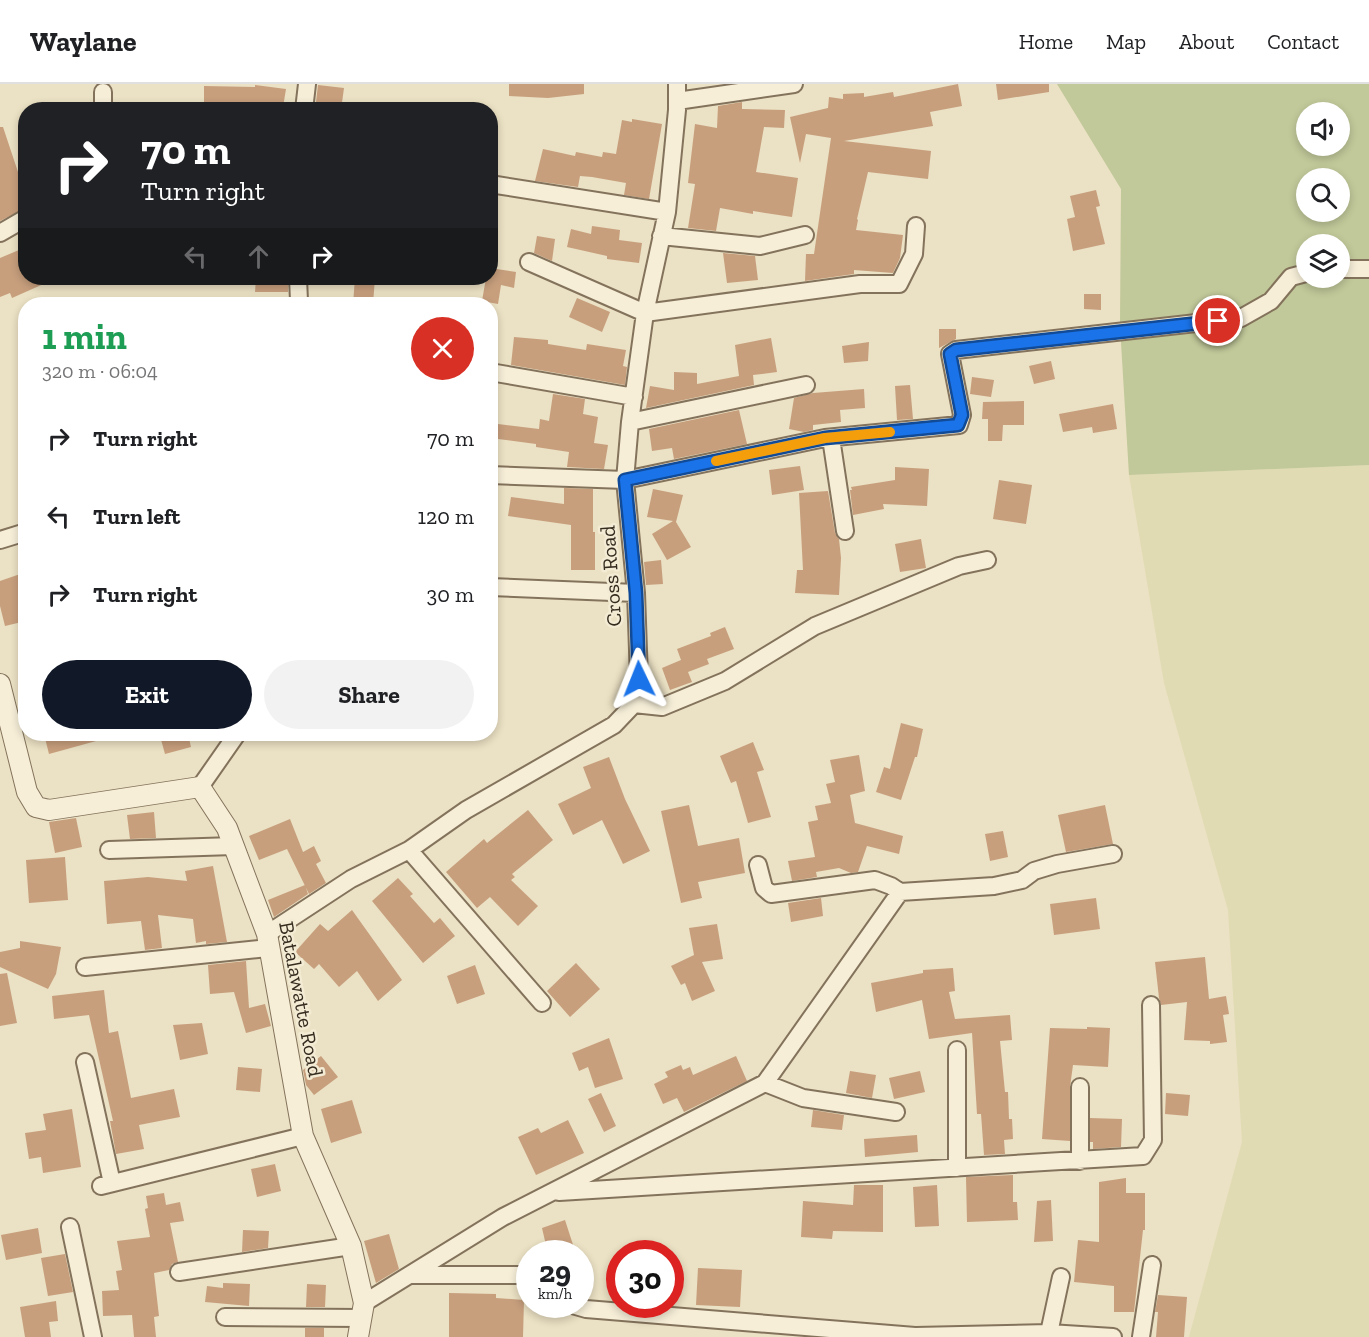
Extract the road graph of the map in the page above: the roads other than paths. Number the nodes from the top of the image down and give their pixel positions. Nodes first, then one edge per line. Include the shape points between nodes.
1 (307, 84) edge
2 (678, 84) edge
3 (794, 84) edge
4 (103, 92) dead end
5 (103, 102) edge
6 (305, 102) edge
7 (677, 102) junction
8 (498, 185) edge
9 (667, 212) junction
10 (18, 223) edge
11 (916, 226) dead end
12 (0, 233) edge
13 (805, 235) dead end
14 (661, 236) junction
15 (529, 262) dead end
16 (1350, 269) edge
17 (1369, 269) edge
18 (1296, 276) edge
19 (645, 313) junction
20 (498, 373) edge
21 (806, 384) dead end
22 (634, 397) junction
23 (630, 422) junction
24 (831, 438) junction
25 (498, 475) edge
26 (625, 480) junction
27 (846, 531) dead end
28 (18, 534) edge
29 (0, 540) edge
30 (987, 560) dead end
31 (498, 587) edge
32 (636, 593) junction
33 (0, 684) edge
34 (634, 704) junction
35 (232, 741) edge
36 (200, 787) junction
37 (234, 846) junction
38 (109, 850) dead end
39 (409, 850) junction
40 (1113, 854) dead end
41 (758, 865) dead end
42 (900, 892) junction
43 (268, 941) junction
44 (85, 968) dead end
45 (542, 1003) dead end
46 (1151, 1005) dead end
47 (957, 1050) dead end
48 (85, 1062) dead end
49 (765, 1083) junction
50 (1080, 1087) dead end
51 (896, 1112) dead end
52 (303, 1136) junction
53 (1080, 1161) junction
54 (957, 1168) junction
55 (552, 1192) junction
56 (70, 1227) dead end
57 (351, 1246) junction
58 (1152, 1265) dead end
59 (179, 1272) dead end
60 (411, 1275) junction
61 (516, 1275) edge
62 (1061, 1277) dead end
63 (594, 1309) edge
64 (225, 1317) dead end
65 (361, 1319) edge
66 (1049, 1333) junction
67 (93, 1337) edge
68 (1113, 1337) edge
69 (1141, 1337) edge

1 - 6 street
2 - 7 street, Cross Road
3 - 7 street
4 - 5 street
7 - 9 street, Cross Road
8 - 9 street
9 - 14 street, Cross Road
10 - 12 street
11 - 19 street via 914,254 899,284 860,284
13 - 14 street via 760,246
14 - 19 street, Cross Road
15 - 19 street
16 - 17 street
18 - 24 street via 1271,301 1241,318 956,350 950,354 962,415 958,425
19 - 22 street, Cross Road
20 - 22 street
21 - 23 street
22 - 23 street, Cross Road
23 - 26 street, Cross Road
24 - 26 street
24 - 27 street
25 - 26 street
26 - 32 street, Cross Road
28 - 29 street
30 - 34 street via 959,566 815,626 725,681 662,707
31 - 32 street
32 - 34 street, Cross Road via 639,679
33 - 36 street via 27,792 36,807 49,810
34 - 39 street via 614,725 466,810
35 - 36 street
36 - 37 street, Batalawatte Road
37 - 38 street
37 - 43 street, Batalawatte Road
39 - 43 street via 351,879
39 - 45 street
40 - 42 street via 1057,864 1022,880 994,886
41 - 42 street via 764,888 771,894 875,880
42 - 49 street
43 - 44 street
43 - 52 street, Batalawatte Road
46 - 53 street via 1153,1140 1143,1156
47 - 54 street
48 - 52 street via 106,1185
49 - 51 street via 803,1098
49 - 55 street
50 - 53 street
52 - 57 street, Batalawatte Road
53 - 54 street
54 - 55 street
55 - 60 street via 503,1217
56 - 67 street
57 - 59 street
57 - 65 street, Batalawatte Road
58 - 69 street
60 - 61 street
60 - 65 street
62 - 66 street
63 - 66 street via 915,1336
64 - 65 street
66 - 68 street

